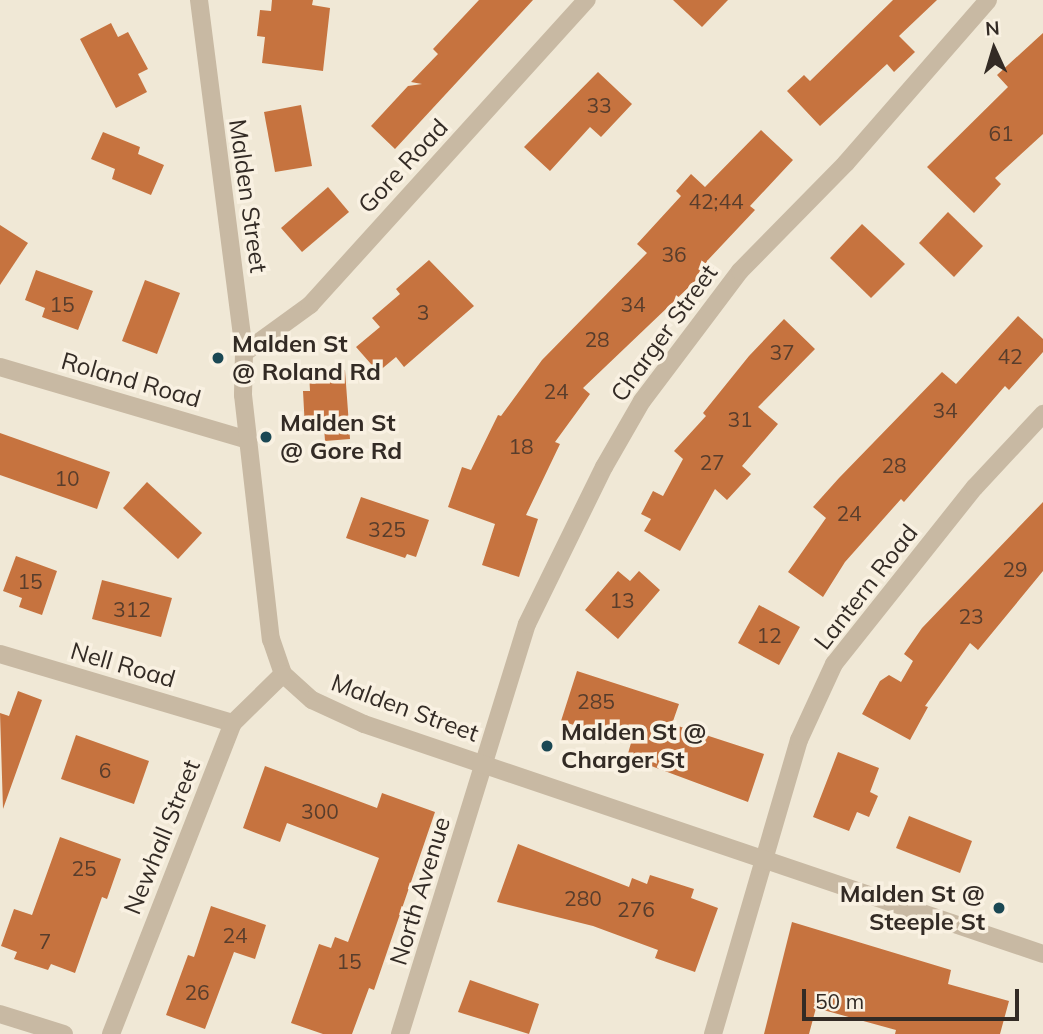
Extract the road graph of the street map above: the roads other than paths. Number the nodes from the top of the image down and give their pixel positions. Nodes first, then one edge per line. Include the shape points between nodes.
1 (199, 0) edge
2 (587, 0) edge
3 (988, 0) edge
4 (244, 353) junction
5 (0, 368) edge
6 (1043, 414) edge
7 (248, 440) junction
8 (0, 654) edge
9 (283, 674) junction
10 (233, 723) junction
11 (486, 762) junction
12 (764, 859) junction
13 (1043, 954) edge
14 (0, 1014) edge
15 (64, 1034) edge
16 (111, 1034) edge
17 (400, 1034) edge
18 (713, 1034) edge

1 - 4 street, Malden Street
2 - 4 street, Gore Road via 310,306
3 - 11 street, Charger Street via 846,163 760,247 642,401 604,467 527,624
4 - 7 street, Malden Street
5 - 7 street, Roland Road
6 - 12 street, Lantern Road via 975,487 834,664 799,740
7 - 9 street, Malden Street via 271,639
8 - 10 street, Nell Road
9 - 10 street, Newhall Street
9 - 11 street, Malden Street via 312,701 333,712
10 - 16 street, Newhall Street
11 - 12 street, Malden Street
11 - 17 street, North Avenue
12 - 13 street, Malden Street
12 - 18 street, Lantern Road
14 - 15 street

